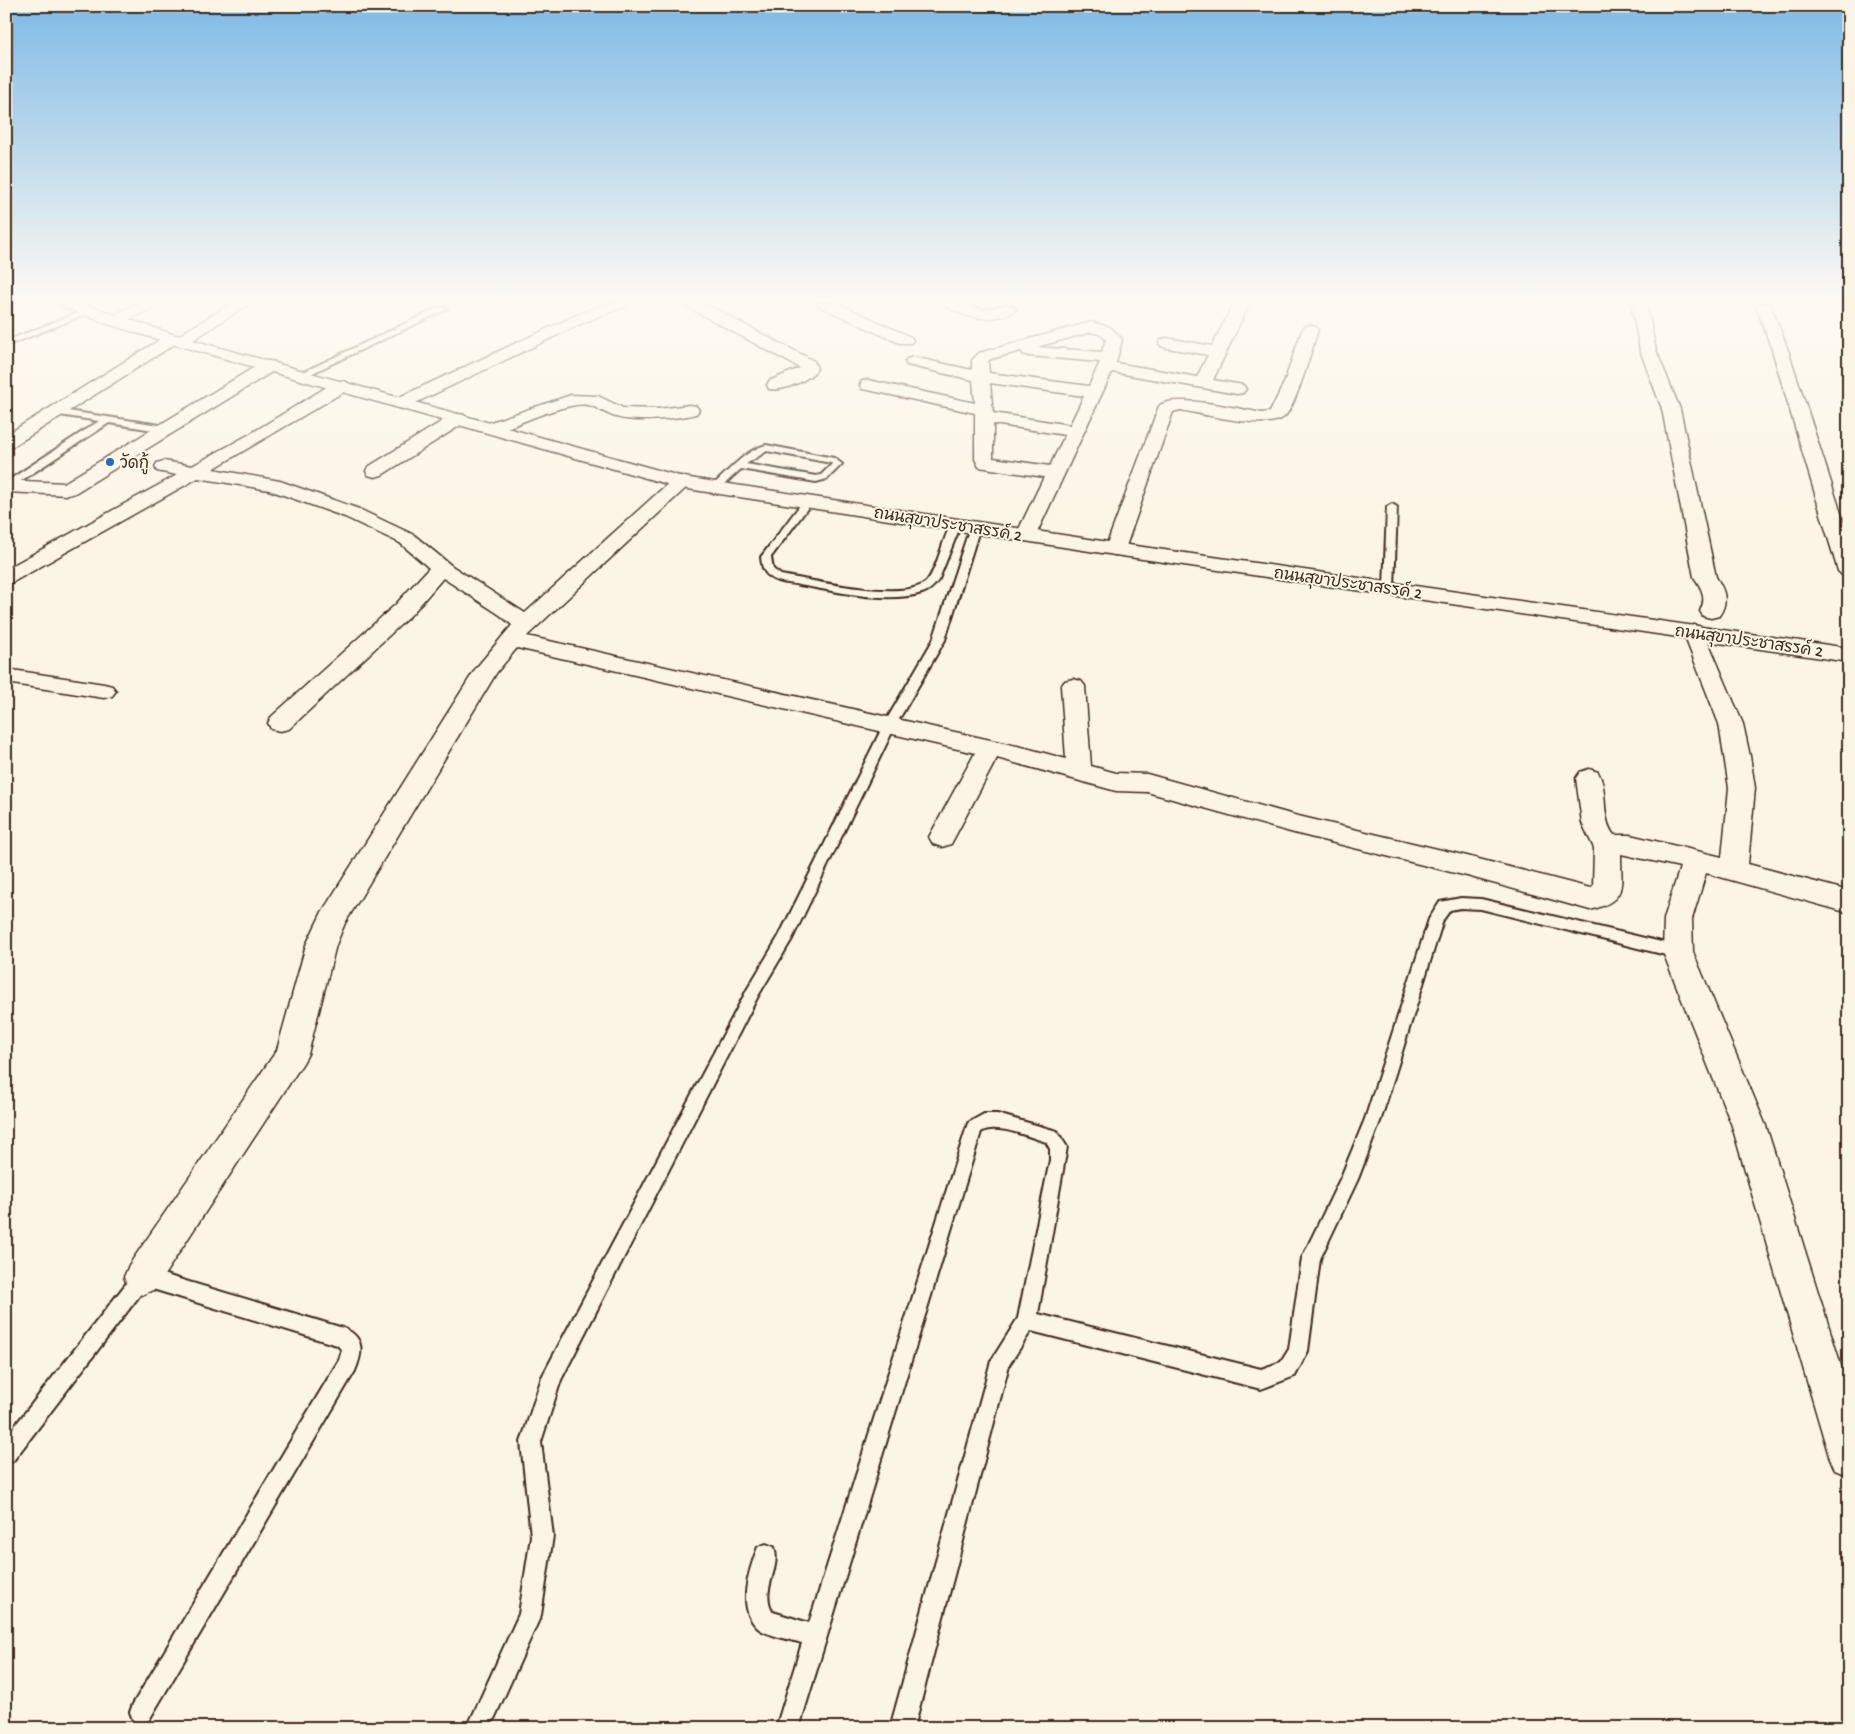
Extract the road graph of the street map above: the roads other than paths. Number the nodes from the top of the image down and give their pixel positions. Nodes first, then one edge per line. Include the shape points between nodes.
1 (102, 384) edge
2 (240, 384) edge
3 (334, 384) edge
4 (442, 384) edge
5 (982, 384) edge
6 (1034, 384) edge
7 (1099, 384) edge
8 (1212, 384) edge
9 (1292, 384) edge
10 (1661, 384) edge
11 (1791, 384) edge
12 (868, 385) dead end
13 (342, 386) junction
14 (1237, 389) dead end
15 (1095, 392) junction
16 (401, 403) junction
17 (690, 410) dead end
18 (55, 412) junction
19 (984, 413) junction
20 (458, 419) junction
21 (106, 421) junction
22 (491, 428) junction
23 (166, 429) junction
24 (1076, 431) junction
25 (6, 443) edge
26 (740, 466) junction
27 (164, 467) dead end
28 (375, 470) dead end
29 (195, 472) junction
30 (1056, 473) junction
31 (681, 482) junction
32 (7, 486) edge
33 (716, 487) junction
34 (807, 502) junction
35 (1392, 506) dead end
36 (956, 524) junction
37 (975, 527) junction
38 (1026, 535) junction
39 (1115, 549) junction
40 (441, 566) junction
41 (1849, 571) edge
42 (6, 578) edge
43 (1389, 588) junction
44 (519, 632) junction
45 (1704, 633) junction
46 (1849, 654) edge
47 (6, 676) edge
48 (1073, 686) dead end
49 (104, 691) dead end
50 (280, 723) dead end
51 (889, 726) junction
52 (990, 748) junction
53 (1079, 771) junction
54 (1589, 778) dead end
55 (942, 837) dead end
56 (1609, 847) junction
57 (1696, 860) junction
58 (1734, 870) junction
59 (1849, 902) edge
60 (1678, 952) junction
61 (142, 1277) junction
62 (1027, 1321) junction
63 (6, 1454) edge
64 (1849, 1456) edge
65 (766, 1555) dead end
66 (817, 1636) junction
67 (142, 1712) dead end
68 (478, 1728) edge
69 (787, 1728) edge
70 (902, 1728) edge

1 - 18 street
2 - 23 street
3 - 13 street, ถนนสุขาประชาสรรค์ 2
4 - 16 street
5 - 19 street
6 - 15 street
7 - 15 street
8 - 14 street
9 - 39 street via 1275,416 1262,418 1180,405 1165,410
10 - 45 street via 1671,410 1705,577 1699,590 1711,610
11 - 41 street
12 - 19 street
13 - 16 street, ถนนสุขาประชาสรรค์ 2
13 - 29 street
15 - 24 street
16 - 20 street, ถนนสุขาประชาสรรค์ 2
17 - 22 street via 658,414 620,413 583,398
18 - 21 lane
18 - 25 street
19 - 24 street
19 - 30 street via 986,463
20 - 22 street, ถนนสุขาประชาสรรค์ 2
20 - 28 street
21 - 23 lane
21 - 32 lane
22 - 31 street, ถนนสุขาประชาสรรค์ 2
23 - 32 street via 68,489
24 - 30 street
26 - 26 lane via 816,479 824,477 837,464 766,448
26 - 33 lane
27 - 29 street
29 - 40 street via 273,485 352,513 407,539
29 - 42 street
30 - 38 street
31 - 33 street, ถนนสุขาประชาสรรค์ 2
31 - 44 street
33 - 34 street, ถนนสุขาประชาสรรค์ 2
34 - 36 street, ถนนสุขาประชาสรรค์ 2
34 - 36 lane via 766,557 768,570 778,578 863,592 893,595 916,592 930,585
35 - 43 lane
36 - 37 street, ถนนสุขาประชาสรรค์ 2
37 - 38 street, ถนนสุขาประชาสรรค์ 2
37 - 51 lane via 939,640
38 - 39 street, ถนนสุขาประชาสรรค์ 2
39 - 43 street, ถนนสุขาประชาสรรค์ 2
40 - 44 street via 508,610
40 - 50 street via 404,609
43 - 45 street, ถนนสุขาประชาสรรค์ 2
44 - 51 street
44 - 61 street via 488,668 326,932 292,1054
45 - 46 street, ถนนสุขาประชาสรรค์ 2
45 - 58 street via 1731,724 1742,788
47 - 49 street
48 - 53 street
51 - 52 street
51 - 68 lane via 785,939 752,992 552,1377 531,1442 542,1536 530,1615
52 - 53 street
52 - 55 street
53 - 56 street via 1116,782 1147,783 1590,900 1606,894 1606,853
54 - 56 street via 1594,824
56 - 57 street via 1630,845
57 - 58 street
57 - 60 street via 1678,920
58 - 59 street
60 - 62 lane via 1481,904 1445,906 1436,919 1373,1119 1350,1179 1312,1258 1298,1351 1288,1369 1261,1379
60 - 64 street via 1749,1126
61 - 63 lane
61 - 67 lane via 342,1337 352,1347 348,1364
62 - 66 lane via 1059,1147 1051,1136 997,1121 984,1121 974,1128
62 - 70 lane via 1001,1361
65 - 66 lane via 757,1607 766,1622
66 - 69 lane

